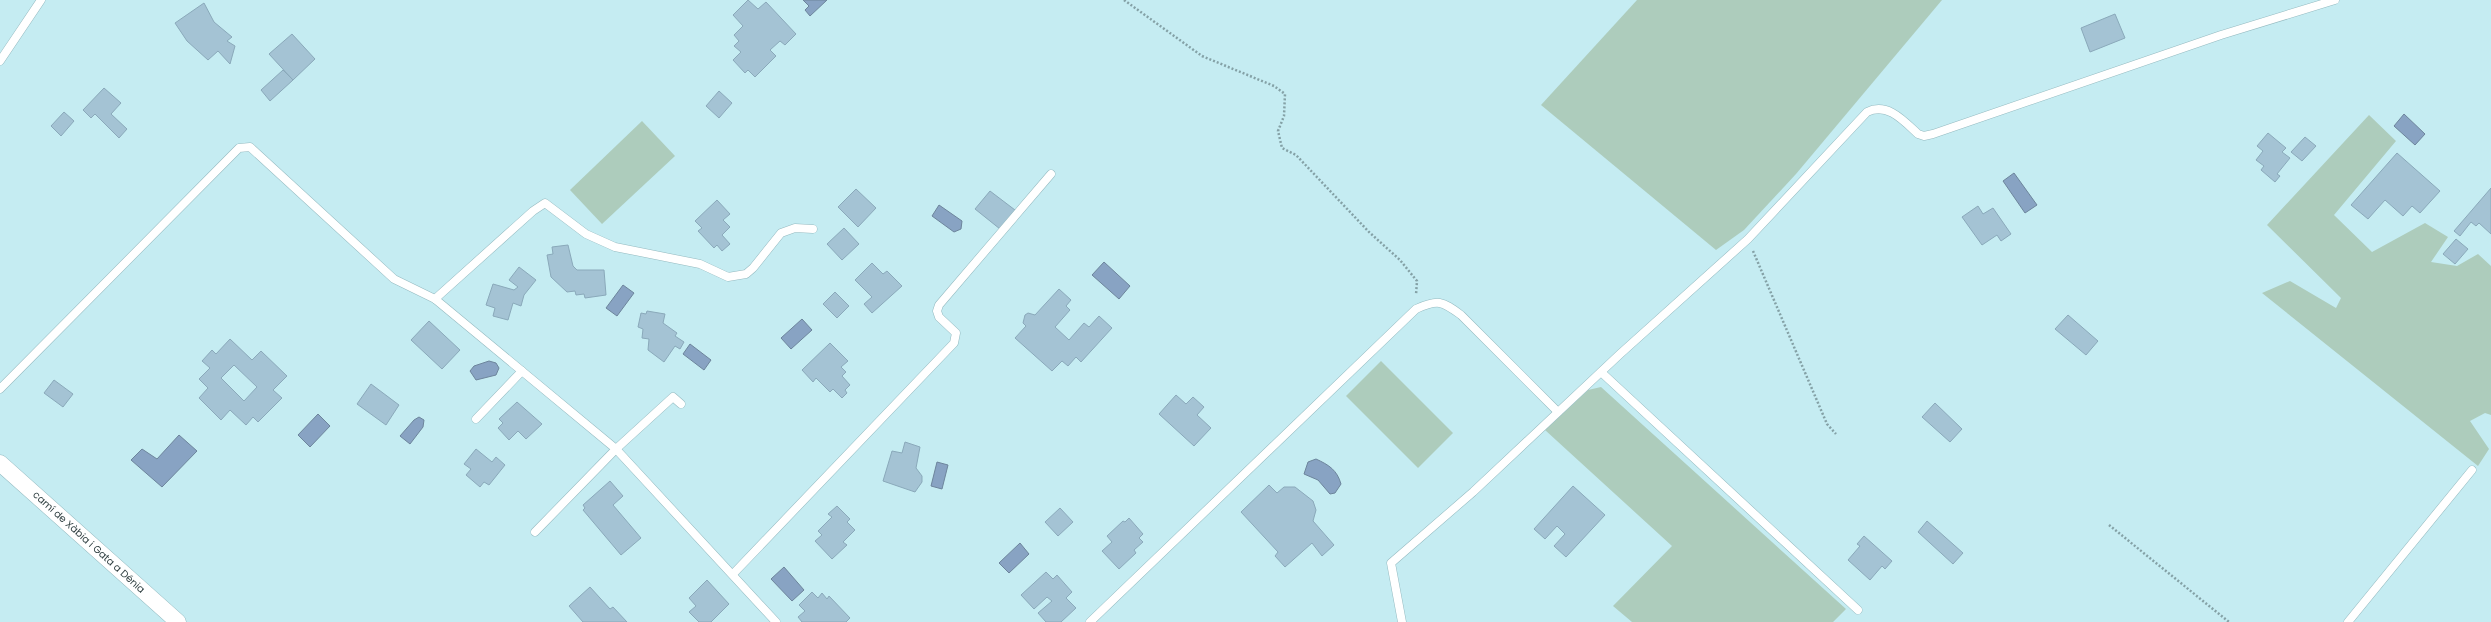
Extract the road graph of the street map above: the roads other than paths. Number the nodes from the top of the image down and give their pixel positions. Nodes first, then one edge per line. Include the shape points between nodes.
1 (41, 0) edge
2 (2335, 0) edge
3 (0, 61) edge
4 (1051, 174) dead end
5 (813, 229) dead end
6 (435, 299) junction
7 (522, 371) junction
8 (1601, 372) junction
9 (0, 389) edge
10 (681, 404) dead end
11 (1558, 412) junction
12 (476, 419) dead end
13 (616, 449) junction
14 (0, 463) edge
15 (2472, 470) dead end
16 (535, 532) dead end
17 (732, 574) junction
18 (1858, 610) dead end
19 (178, 622) edge
20 (776, 622) edge
21 (1090, 622) edge
22 (1402, 622) edge
23 (2348, 622) edge

1 - 3 lane
2 - 8 lane via 1933,134 1918,134 1886,108 1876,108 1867,112 1748,239
4 - 17 lane via 939,305 939,317 956,333 954,343
5 - 6 lane via 795,228 781,233 746,274 728,277 693,262 615,247 586,234 545,203
6 - 7 lane
6 - 9 lane via 394,280 250,147 239,148
7 - 12 lane
7 - 13 lane
8 - 11 lane
8 - 18 lane
10 - 13 lane via 673,396
11 - 21 lane via 1446,303 1434,302 1416,309
11 - 22 lane via 1391,563
13 - 16 lane
13 - 17 lane
14 - 19 street, camí de Xàbia i Gata a Dénia
15 - 23 lane
17 - 20 lane

